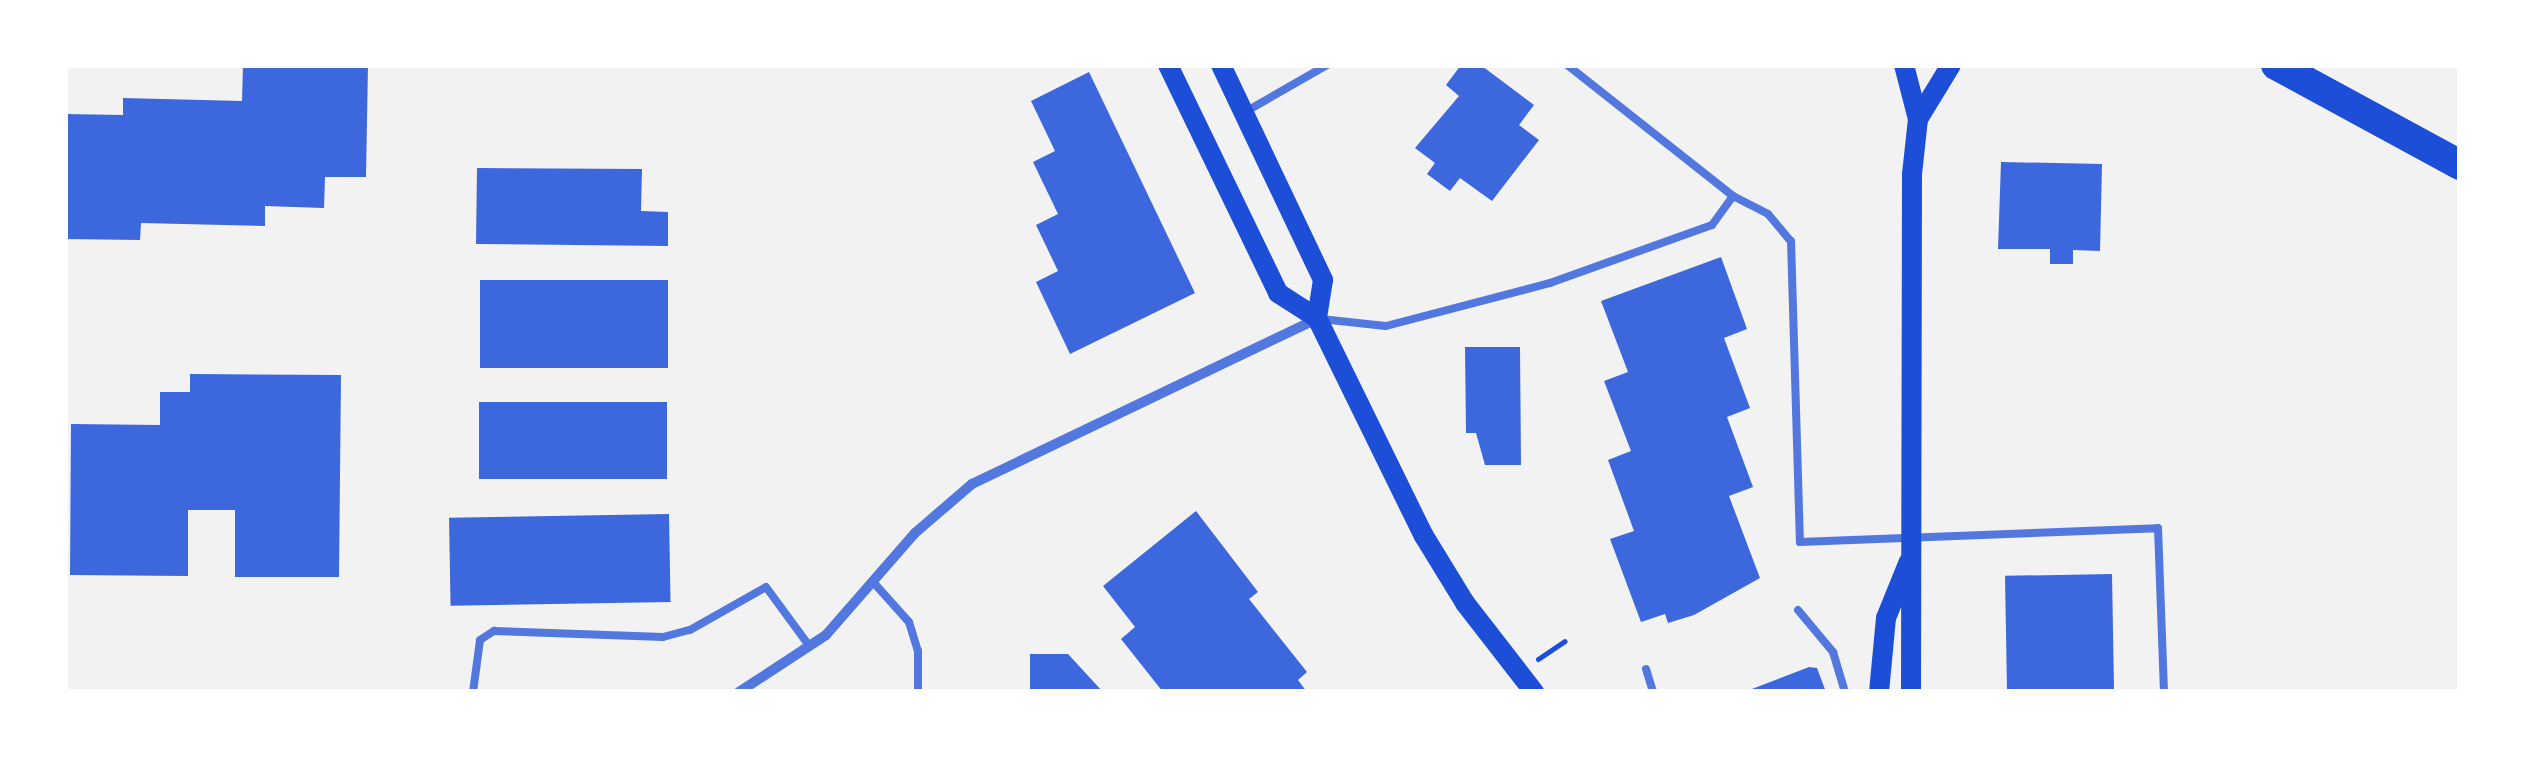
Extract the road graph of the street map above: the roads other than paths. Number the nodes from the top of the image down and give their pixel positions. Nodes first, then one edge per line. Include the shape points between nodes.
1 (1168, 65) edge
2 (1221, 65) edge
3 (1328, 65) edge
4 (1567, 65) edge
5 (1904, 65) edge
6 (1951, 65) edge
7 (2276, 65) edge
8 (1244, 112) junction
9 (1918, 120) junction
10 (2460, 165) edge
11 (1733, 196) junction
12 (1317, 318) junction
13 (1914, 546) junction
14 (874, 583) junction
15 (1798, 610) dead end
16 (810, 647) junction
17 (1646, 669) dead end
18 (472, 692) edge
19 (739, 692) edge
20 (918, 692) edge
21 (1534, 692) edge
22 (1653, 692) edge
23 (1845, 692) edge
24 (1879, 692) edge
25 (1911, 692) edge
26 (2164, 692) edge

1 - 12 main road via 1278,293
2 - 8 main road
3 - 8 lane
4 - 11 lane
5 - 9 main road
6 - 9 main road
7 - 10 highway
8 - 12 main road via 1324,280
9 - 13 main road
11 - 12 lane via 1712,225 1550,283 1386,326
11 - 13 lane via 1768,214 1791,241 1800,542
12 - 14 street via 972,484 916,532
12 - 21 main road via 1424,536
13 - 24 main road via 1886,618
13 - 25 main road
13 - 26 lane via 2158,528
14 - 16 street
14 - 20 lane via 909,622 918,652
15 - 23 lane via 1833,652
16 - 18 lane via 766,586 690,630 664,637 494,631 477,649
16 - 19 street
17 - 22 lane

